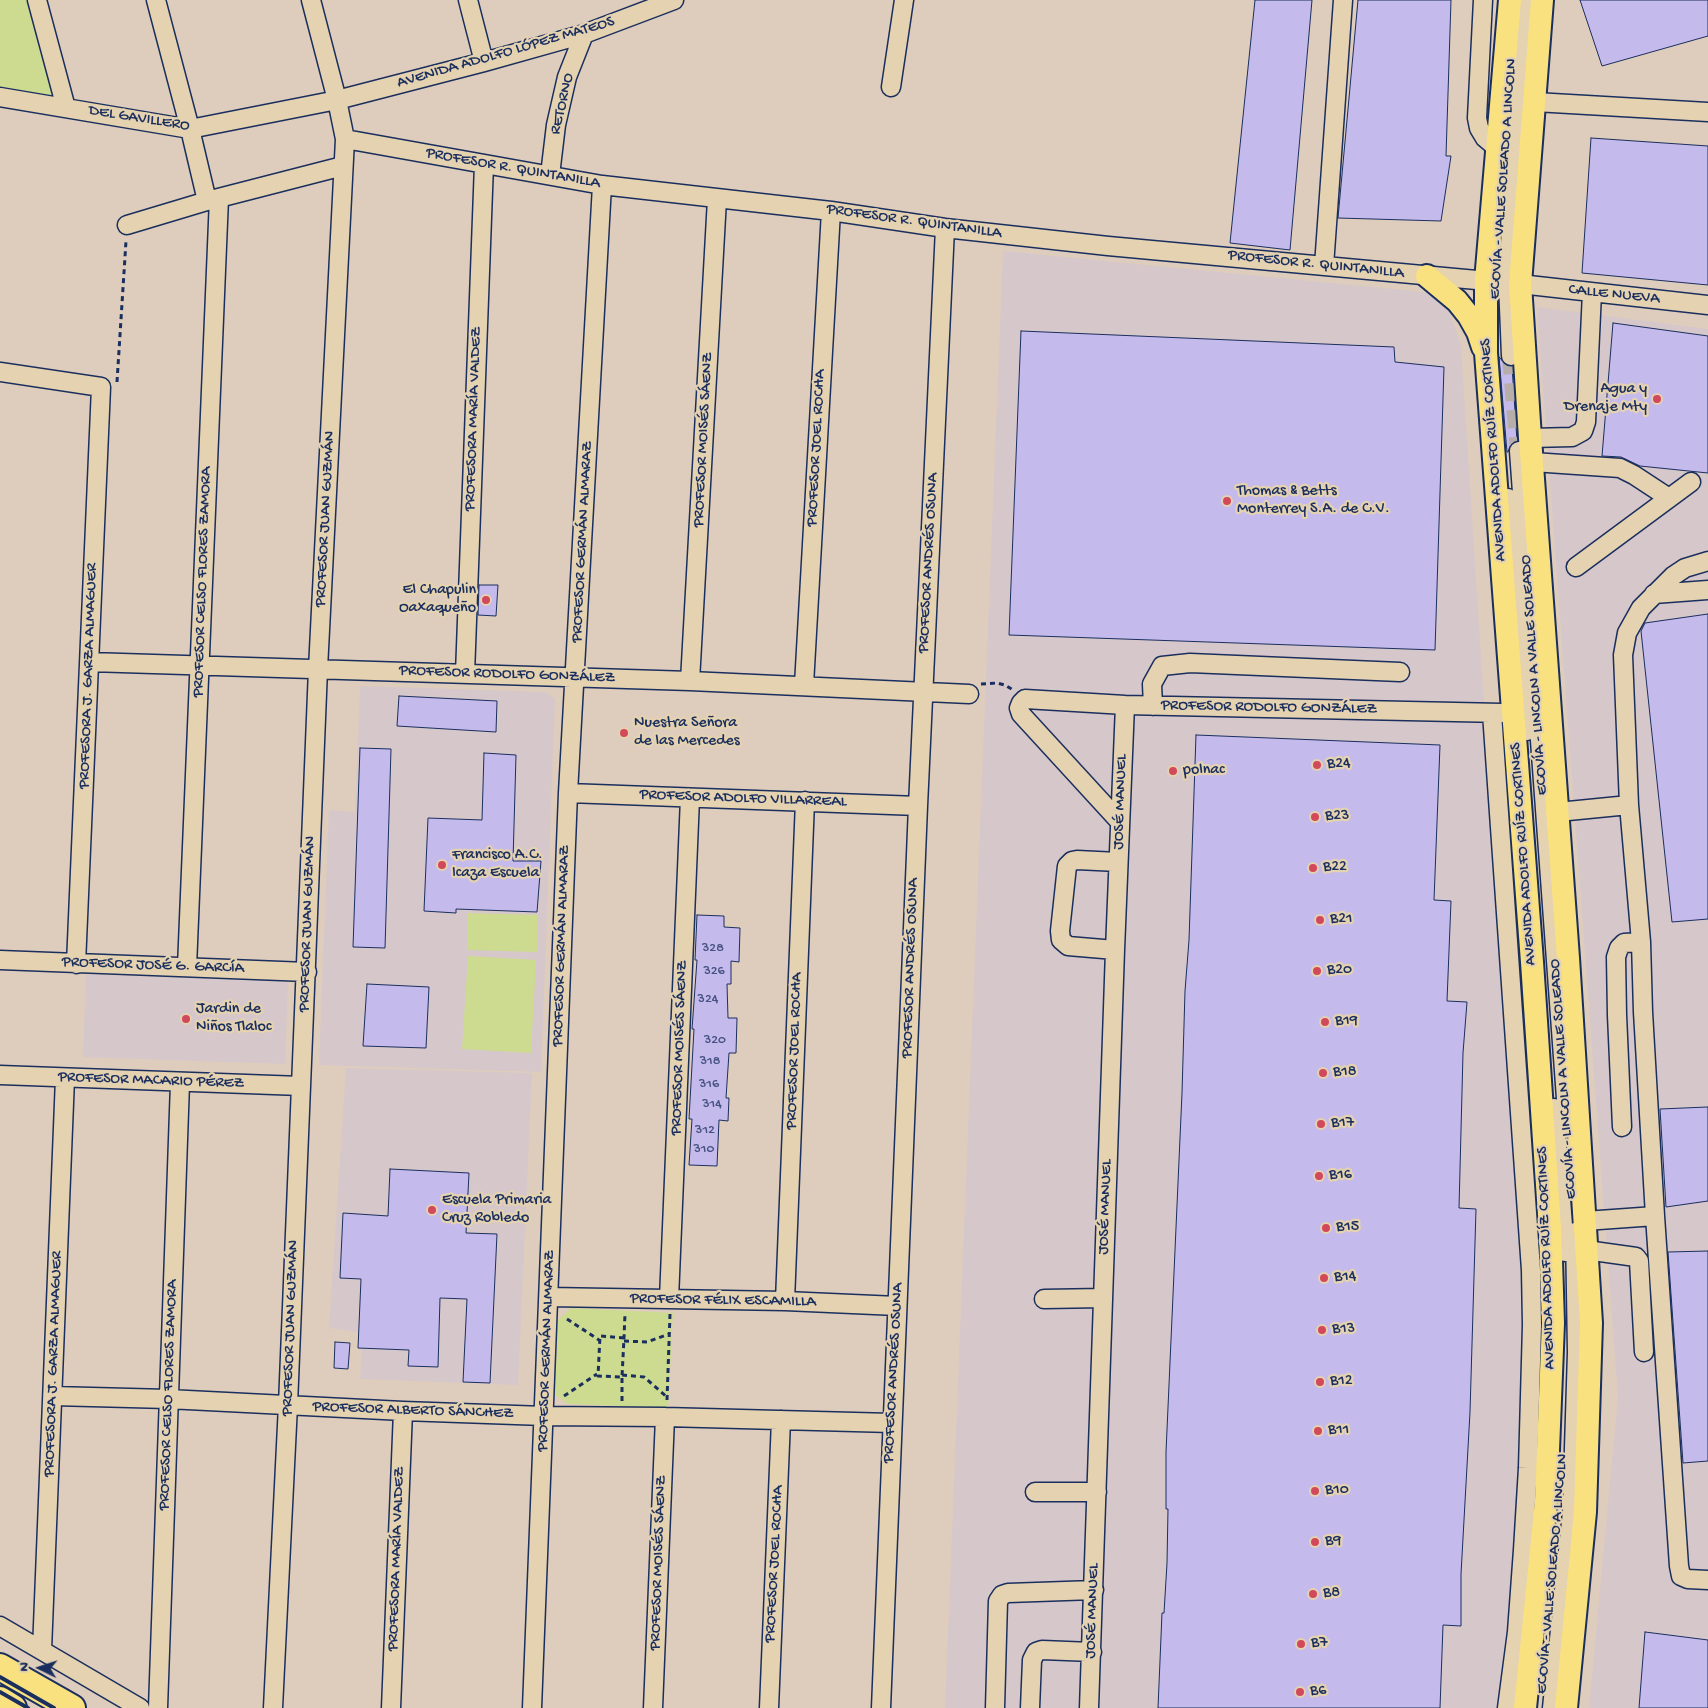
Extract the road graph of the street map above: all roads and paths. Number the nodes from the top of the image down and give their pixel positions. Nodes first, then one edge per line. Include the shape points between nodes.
1 (37, 0) edge
2 (156, 0) edge
3 (311, 0) edge
4 (468, 0) edge
5 (674, 0) edge
6 (904, 0) edge
7 (1343, 0) edge
8 (1483, 0) edge
9 (1510, 0) edge
10 (1517, 0) edge
11 (1523, 0) edge
12 (1542, 0) edge
13 (584, 34) junction
14 (484, 62) junction
15 (891, 87) dead end
16 (0, 97) edge
17 (337, 100) junction
18 (1534, 102) junction
19 (66, 108) junction
20 (1708, 112) edge
21 (190, 129) junction
22 (345, 139) junction
23 (1498, 149) junction
24 (484, 164) junction
25 (343, 166) junction
26 (550, 175) junction
27 (602, 185) junction
28 (213, 199) junction
29 (717, 199) junction
30 (831, 211) junction
31 (128, 225) joint
32 (945, 228) junction
33 (1324, 266) junction
34 (1428, 276) junction
35 (1503, 282) junction
36 (1592, 292) junction
37 (1708, 305) edge
38 (1497, 355) junction
39 (0, 372) edge
40 (101, 387) junction
41 (1521, 451) junction
42 (1691, 482) dead end
43 (1669, 498) junction
44 (1708, 561) edge
45 (1576, 567) dead end
46 (1708, 590) edge
47 (1654, 594) junction
48 (90, 662) junction
49 (199, 665) junction
50 (318, 669) junction
51 (1400, 672) dead end
52 (465, 674) junction
53 (576, 678) junction
54 (690, 681) junction
55 (804, 685) junction
56 (923, 692) junction
57 (969, 694) joint
58 (1025, 699) junction
59 (1125, 705) junction
60 (1153, 706) junction
61 (1502, 713) junction
62 (568, 792) junction
63 (690, 798) junction
64 (805, 802) junction
65 (1629, 805) junction
66 (918, 806) junction
67 (1558, 812) junction
68 (1120, 822) junction
69 (1118, 862) junction
70 (1640, 942) junction
71 (1114, 950) junction
72 (0, 960) edge
73 (76, 964) junction
74 (187, 967) junction
75 (307, 972) junction
76 (1643, 1012) junction
77 (1617, 1015) junction
78 (0, 1075) edge
79 (65, 1078) junction
80 (180, 1082) junction
81 (301, 1086) junction
82 (1622, 1127) dead end
83 (1655, 1216) junction
84 (1585, 1221) junction
85 (1586, 1250) junction
86 (549, 1298) junction
87 (1103, 1298) junction
88 (1044, 1299) dead end
89 (785, 1301) junction
90 (897, 1306) junction
91 (670, 1307) junction
92 (573, 1313) dead end
93 (616, 1314) dead end
94 (625, 1314) junction
95 (632, 1314) dead end
96 (567, 1319) junction
97 (560, 1325) dead end
98 (669, 1334) junction
99 (624, 1339) junction
100 (600, 1340) junction
101 (1644, 1352) dead end
102 (598, 1374) junction
103 (622, 1376) junction
104 (558, 1389) dead end
105 (53, 1396) junction
106 (564, 1396) junction
107 (667, 1398) junction
108 (168, 1399) junction
109 (567, 1399) dead end
110 (613, 1402) dead end
111 (622, 1402) junction
112 (631, 1402) dead end
113 (288, 1405) junction
114 (403, 1411) junction
115 (666, 1411) junction
116 (544, 1416) junction
117 (781, 1420) junction
118 (892, 1423) junction
119 (1035, 1492) dead end
120 (1097, 1492) junction
121 (1708, 1580) edge
122 (1094, 1590) junction
123 (0, 1626) edge
124 (42, 1650) junction
125 (1092, 1652) junction
126 (0, 1667) edge
127 (0, 1700) edge
128 (13, 1708) edge
129 (72, 1708) edge
130 (140, 1708) edge
131 (158, 1708) edge
132 (273, 1708) edge
133 (391, 1708) edge
134 (532, 1708) edge
135 (653, 1708) edge
136 (769, 1708) edge
137 (881, 1708) edge
138 (995, 1708) edge
139 (1030, 1708) edge
140 (1089, 1708) edge
141 (1507, 1708) edge
142 (1526, 1708) edge
143 (1540, 1708) edge
144 (1552, 1708) edge
145 (1566, 1708) edge

1 - 19 street
2 - 21 street, PROFESOR CELSO FLORES ZAMORA
3 - 17 street, PROFESOR JUAN GUZMÁN
4 - 14 street
5 - 13 street, AVENIDA ADOLFO LÓPEZ MATEOS
6 - 15 street
7 - 33 street
8 - 23 street via 1477,118 1485,138
9 - 23 main road, AVENIDA ADOLFO RUÍZ CORTINES
10 - 35 street, ECOVÍA - VALLE SOLEADO A LINCOLN
11 - 35 street
12 - 18 main road, AVENIDA ADOLFO RUÍZ CORTINES
13 - 14 street, AVENIDA ADOLFO LÓPEZ MATEOS
13 - 26 street, RETORNO via 567,77 556,125
14 - 17 street, AVENIDA ADOLFO LÓPEZ MATEOS
16 - 19 street, DEL GAVILLERO
17 - 21 street, DEL GAVILLERO
17 - 22 street, PROFESOR JUAN GUZMÁN
18 - 20 street
18 - 35 main road, AVENIDA ADOLFO RUÍZ CORTINES
19 - 21 street, DEL GAVILLERO
21 - 28 street, PROFESOR CELSO FLORES ZAMORA
22 - 24 street, PROFESOR R. QUINTANILLA
22 - 25 street, PROFESOR JUAN GUZMÁN
23 - 35 main road, AVENIDA ADOLFO RUÍZ CORTINES
24 - 26 street, PROFESOR R. QUINTANILLA
24 - 52 street, PROFESORA MARÍA VALDEZ
25 - 28 street
25 - 50 street, PROFESOR JUAN GUZMÁN
26 - 27 street, PROFESOR R. QUINTANILLA
27 - 29 street, PROFESOR R. QUINTANILLA
27 - 53 street, PROFESOR GERMÁN ALMARAZ
28 - 31 street
28 - 49 street, PROFESOR CELSO FLORES ZAMORA
29 - 30 street, PROFESOR R. QUINTANILLA
29 - 54 street, PROFESOR MOISÉS SÁENZ
30 - 32 street, PROFESOR R. QUINTANILLA
30 - 55 street, PROFESOR JOEL ROCHA
31 - 40 path via 117,383
32 - 33 street, PROFESOR R. QUINTANILLA
32 - 56 street, PROFESOR ANDRÉS OSUNA
33 - 34 street, PROFESOR R. QUINTANILLA
34 - 35 street, PROFESOR R. QUINTANILLA
34 - 38 main road via 1457,301
35 - 36 street, CALLE NUEVA
35 - 38 main road, AVENIDA ADOLFO RUÍZ CORTINES
35 - 41 main road, AVENIDA ADOLFO RUÍZ CORTINES
36 - 37 street, CALLE NUEVA
36 - 41 street via 1583,431
38 - 61 main road, AVENIDA ADOLFO RUÍZ CORTINES
39 - 40 street
40 - 48 street, PROFESORA J. GARZA ALMAGUER
41 - 43 street via 1620,468
41 - 67 main road, AVENIDA ADOLFO RUÍZ CORTINES
41 - 143 street, ECOVÍA - VALLE SOLEADO A LINCOLN via 1515,573 1567,1277 1562,1512
41 - 144 street, ECOVÍA - LINCOLN A VALLE SOLEADO via 1575,1234 1572,1512
42 - 43 street
43 - 45 street
44 - 47 street via 1685,568
46 - 47 street
47 - 65 street via 1641,608 1627,633 1623,655
48 - 49 street, PROFESOR RODOLFO GONZÁLEZ
48 - 73 street, PROFESORA J. GARZA ALMAGUER
49 - 50 street, PROFESOR RODOLFO GONZÁLEZ
49 - 74 street, PROFESOR CELSO FLORES ZAMORA
50 - 52 street, PROFESOR RODOLFO GONZÁLEZ
50 - 75 street, PROFESOR JUAN GUZMÁN
51 - 60 street via 1190,663 1162,666 1152,684
52 - 53 street, PROFESOR RODOLFO GONZÁLEZ
53 - 54 street, PROFESOR RODOLFO GONZÁLEZ
53 - 62 street, PROFESOR GERMÁN ALMARAZ
54 - 55 street, PROFESOR RODOLFO GONZÁLEZ
55 - 56 street, PROFESOR RODOLFO GONZÁLEZ
56 - 57 street, PROFESOR RODOLFO GONZÁLEZ
56 - 66 street, PROFESOR ANDRÉS OSUNA
57 - 58 path via 981,684 997,683
58 - 59 street, PROFESOR RODOLFO GONZÁLEZ
58 - 68 street via 1019,708 1021,714
59 - 60 street, PROFESOR RODOLFO GONZÁLEZ
59 - 68 street, JOSÉ MANUEL
60 - 61 street, PROFESOR RODOLFO GONZÁLEZ
61 - 141 street via 1532,1270 1531,1404 1523,1550
61 - 142 main road, AVENIDA ADOLFO RUÍZ CORTINES via 1532,962 1553,1323 1546,1501
62 - 63 street, PROFESOR ADOLFO VILLARREAL
62 - 86 street, PROFESOR GERMÁN ALMARAZ
63 - 64 street, PROFESOR ADOLFO VILLARREAL
63 - 91 street, PROFESOR MOISÉS SÁENZ
64 - 66 street, PROFESOR ADOLFO VILLARREAL
64 - 89 street, PROFESOR JOEL ROCHA
65 - 67 street
65 - 70 street
66 - 90 street, PROFESOR ANDRÉS OSUNA
67 - 84 main road, AVENIDA ADOLFO RUÍZ CORTINES
68 - 69 street, JOSÉ MANUEL
69 - 71 street, JOSÉ MANUEL
69 - 71 street via 1077,860 1070,863 1065,871 1060,931 1061,940 1068,946
70 - 76 street
70 - 77 street via 1624,943 1617,952
71 - 87 street, JOSÉ MANUEL
72 - 73 street, PROFESOR JOSÉ G. GARCÍA
73 - 74 street, PROFESOR JOSÉ G. GARCÍA
74 - 75 street, PROFESOR JOSÉ G. GARCÍA
75 - 81 street, PROFESOR JUAN GUZMÁN
76 - 77 street
76 - 83 street
77 - 82 street
78 - 79 street, PROFESOR MACARIO PÉREZ
79 - 80 street, PROFESOR MACARIO PÉREZ
79 - 105 street, PROFESORA J. GARZA ALMAGUER
80 - 81 street, PROFESOR MACARIO PÉREZ
80 - 108 street, PROFESOR CELSO FLORES ZAMORA
81 - 113 street, PROFESOR JUAN GUZMÁN
83 - 84 street
83 - 121 street via 1681,1576
84 - 85 main road, AVENIDA ADOLFO RUÍZ CORTINES
85 - 101 street via 1636,1257 1639,1261
85 - 145 main road, AVENIDA ADOLFO RUÍZ CORTINES via 1591,1323 1585,1512
86 - 91 street, PROFESOR FÉLIX ESCAMILLA
86 - 116 street, PROFESOR GERMÁN ALMARAZ
87 - 88 street
87 - 120 street, JOSÉ MANUEL
89 - 90 street, PROFESOR FÉLIX ESCAMILLA
89 - 91 street, PROFESOR FÉLIX ESCAMILLA
90 - 118 street, PROFESOR ANDRÉS OSUNA
91 - 98 path
92 - 96 path
93 - 94 path
94 - 95 path
94 - 99 path
96 - 97 path
96 - 100 path
98 - 99 path via 647,1342
98 - 107 path
99 - 100 path via 600,1336
99 - 103 path
100 - 102 path
102 - 103 path
102 - 106 path
103 - 107 path via 644,1377
103 - 111 path
104 - 106 path
105 - 108 street, PROFESOR ALBERTO SÁNCHEZ
105 - 124 street, PROFESORA J. GARZA ALMAGUER
106 - 109 path
107 - 115 path
108 - 113 street, PROFESOR ALBERTO SÁNCHEZ
108 - 131 street, PROFESOR CELSO FLORES ZAMORA
110 - 111 path
111 - 112 path
113 - 114 street, PROFESOR ALBERTO SÁNCHEZ
113 - 132 street, PROFESOR JUAN GUZMÁN
114 - 116 street, PROFESOR ALBERTO SÁNCHEZ
114 - 133 street, PROFESORA MARÍA VALDEZ
115 - 116 street, PROFESOR ALBERTO SÁNCHEZ
115 - 117 street, PROFESOR ALBERTO SÁNCHEZ
115 - 135 street, PROFESOR MOISÉS SÁENZ
116 - 134 street, PROFESOR GERMÁN ALMARAZ
117 - 118 street, PROFESOR ALBERTO SÁNCHEZ
117 - 136 street, PROFESOR JOEL ROCHA
118 - 137 street, PROFESOR ANDRÉS OSUNA
119 - 120 street
120 - 122 street, JOSÉ MANUEL
122 - 125 street, JOSÉ MANUEL
122 - 138 street via 1002,1595 998,1600
123 - 124 street
124 - 130 street
125 - 139 street via 1036,1652 1032,1660
125 - 140 street, JOSÉ MANUEL
126 - 129 highway
127 - 128 highway

